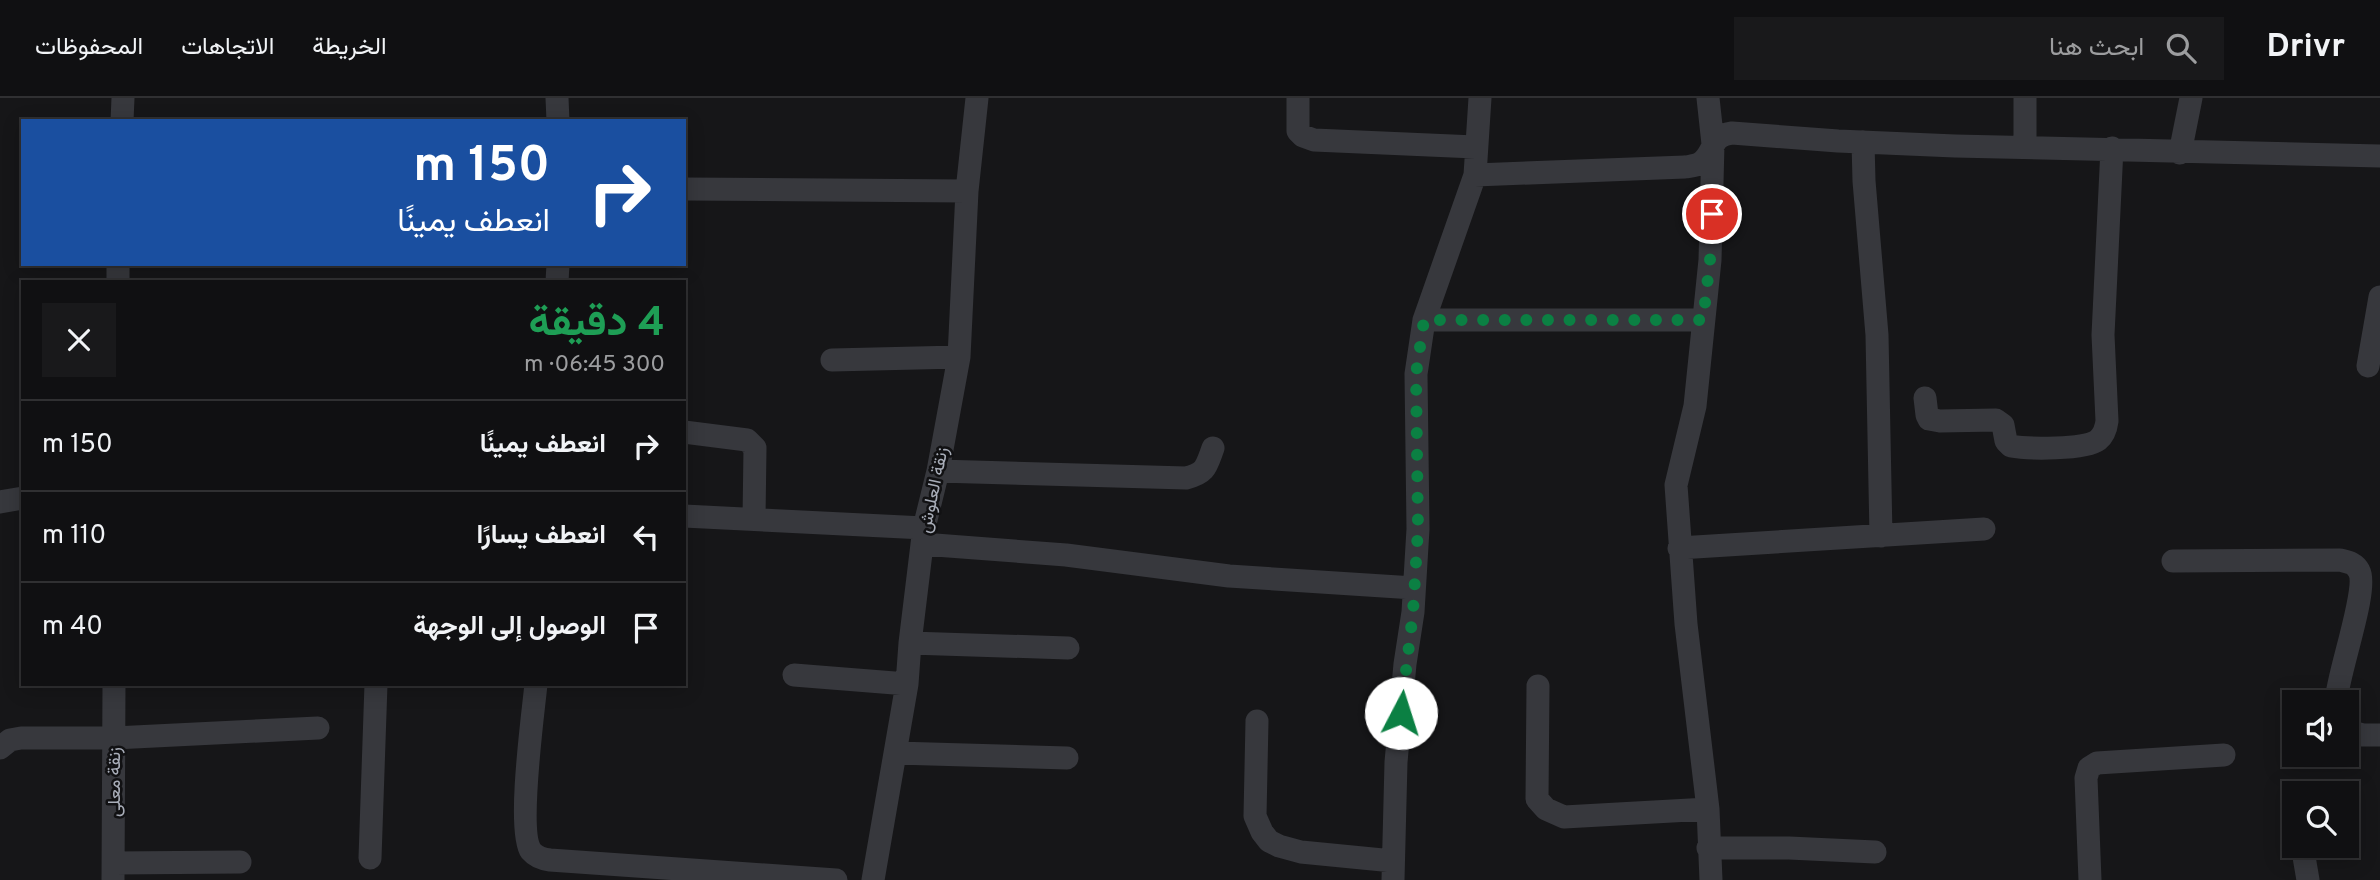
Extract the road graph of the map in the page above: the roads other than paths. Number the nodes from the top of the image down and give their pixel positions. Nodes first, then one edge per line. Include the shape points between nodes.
1 (123, 98) edge
2 (556, 98) edge
3 (977, 98) edge
4 (1298, 98) edge
5 (1480, 98) edge
6 (1708, 98) edge
7 (2025, 98) edge
8 (2190, 98) edge
9 (122, 119) edge
10 (558, 119) edge
11 (1863, 142) junction
12 (1713, 144) junction
13 (1475, 147) junction
14 (2025, 147) junction
15 (2112, 149) junction
16 (2180, 153) junction
17 (2380, 156) edge
18 (1475, 174) junction
19 (686, 189) edge
20 (967, 191) junction
21 (2380, 298) edge
22 (1424, 320) junction
23 (1703, 320) junction
24 (958, 357) junction
25 (832, 360) dead end
26 (2368, 366) dead end
27 (1925, 398) dead end
28 (686, 432) edge
29 (1213, 448) dead end
30 (938, 471) junction
31 (21, 498) edge
32 (0, 502) edge
33 (686, 516) edge
34 (754, 519) junction
35 (1984, 529) dead end
36 (923, 536) junction
37 (1881, 536) junction
38 (1679, 548) junction
39 (2173, 561) dead end
40 (1414, 588) junction
41 (910, 643) junction
42 (1068, 648) dead end
43 (794, 675) dead end
44 (907, 684) junction
45 (114, 686) edge
46 (376, 686) edge
47 (536, 686) edge
48 (1538, 686) dead end
49 (2339, 690) edge
50 (1257, 721) dead end
51 (318, 728) dead end
52 (2359, 734) edge
53 (2380, 734) edge
54 (114, 738) junction
55 (0, 748) edge
56 (896, 753) junction
57 (2224, 754) dead end
58 (1067, 758) dead end
59 (1708, 809) junction
60 (1708, 848) junction
61 (1875, 852) dead end
62 (370, 858) dead end
63 (2304, 858) edge
64 (240, 862) dead end
65 (1393, 870) edge
66 (113, 872) edge
67 (836, 880) edge
68 (873, 880) edge
69 (1711, 880) edge
70 (2090, 880) edge
71 (2308, 880) edge

1 - 9 street
2 - 10 street
3 - 20 street, زنقة العلوش
4 - 13 street via 1298,131 1314,140
5 - 13 street
6 - 12 street
7 - 14 street
8 - 16 street
11 - 12 street via 1740,133 1723,135
11 - 14 street
11 - 37 street via 1877,335
12 - 18 street via 1703,161 1685,167
12 - 23 street via 1710,260
13 - 18 street
14 - 15 street
15 - 16 street
15 - 27 street via 2103,335 2106,421 2099,439 2078,446 2011,446 2003,425 1996,420 1929,418
16 - 17 street
18 - 22 street
19 - 20 street
20 - 24 street, زنقة العلوش
21 - 26 street
22 - 23 street
22 - 40 street via 1416,374
23 - 38 street via 1695,406 1676,485
24 - 25 street
24 - 30 street, زنقة العلوش
28 - 34 street via 752,444
29 - 30 street via 1200,475 1186,478
30 - 36 street, زنقة العلوش
31 - 32 street
33 - 34 street
34 - 36 street
35 - 37 street
36 - 40 street via 1229,576
36 - 41 street, زنقة العلوش
37 - 38 street
38 - 59 street
39 - 49 street via 2351,563 2361,576
40 - 65 street via 1396,762
41 - 42 street
41 - 44 street, زنقة العلوش
43 - 44 street
44 - 56 street, زنقة العلوش
45 - 54 street, زنقة معلى
46 - 62 street
47 - 67 street via 525,813 526,838 537,857
48 - 59 street via 1538,799 1546,810 1564,817
50 - 65 street via 1255,816 1269,841
51 - 54 street
52 - 53 street
54 - 55 street via 21,738
54 - 66 street, زنقة معلى
56 - 58 street
56 - 68 street, زنقة العلوش
57 - 70 street via 2096,763 2088,768
59 - 60 street
60 - 61 street
60 - 69 street
63 - 71 street
64 - 66 street

